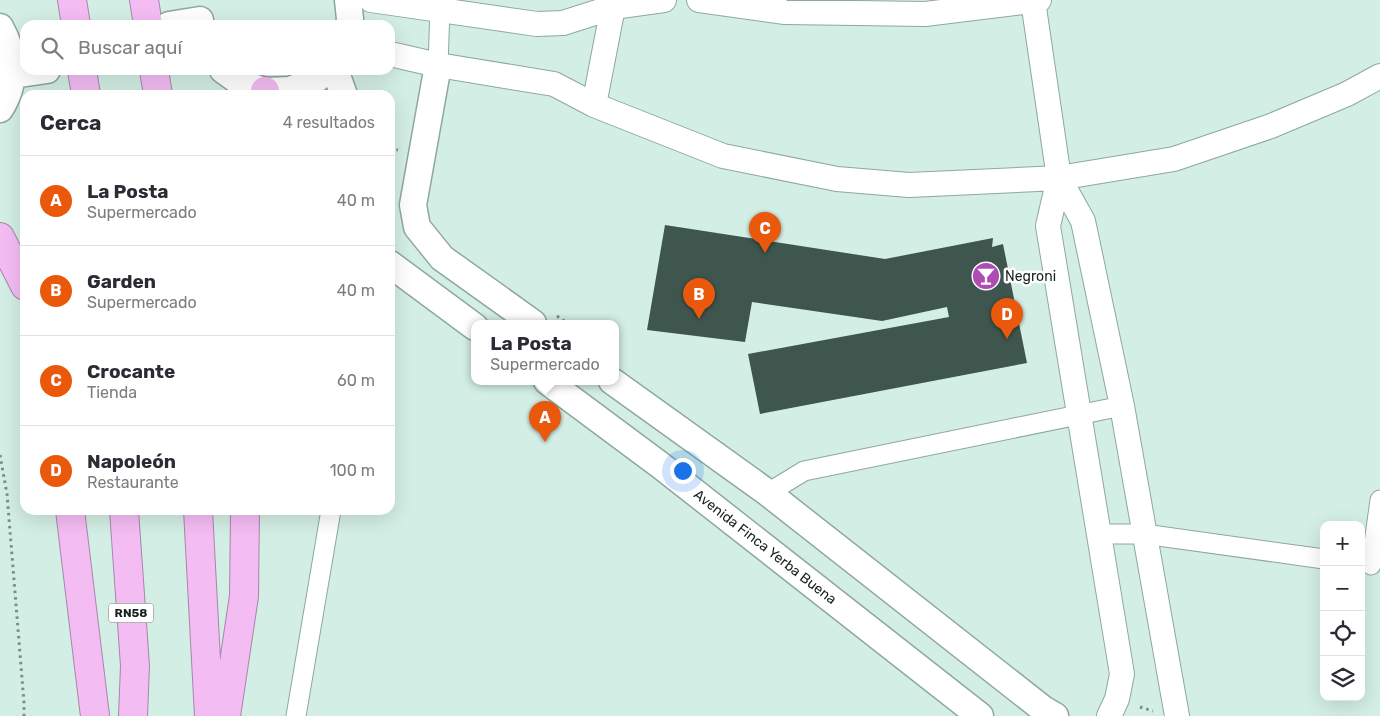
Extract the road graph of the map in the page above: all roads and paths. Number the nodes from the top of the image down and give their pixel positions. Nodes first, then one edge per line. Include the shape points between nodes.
1 (72, 0) edge
2 (144, 0) edge
3 (348, 0) edge
4 (371, 0) edge
5 (664, 0) edge
6 (699, 0) edge
7 (1035, 0) edge
8 (615, 2) edge
9 (438, 4) edge
10 (201, 15) edge
11 (75, 20) edge
12 (147, 20) edge
13 (185, 20) edge
14 (350, 20) edge
15 (0, 27) edge
16 (395, 55) edge
17 (16, 58) edge
18 (438, 65) junction
19 (83, 75) edge
20 (230, 75) edge
21 (321, 75) edge
22 (337, 75) edge
23 (1380, 76) edge
24 (85, 90) edge
25 (258, 90) edge
26 (290, 90) edge
27 (342, 90) edge
28 (594, 105) junction
29 (0, 109) edge
30 (395, 149) edge
31 (422, 154) junction
32 (1059, 178) junction
33 (0, 237) edge
34 (395, 268) edge
35 (20, 276) edge
36 (542, 318) edge
37 (471, 324) edge
38 (552, 385) edge
39 (618, 385) edge
40 (1122, 406) junction
41 (1078, 415) junction
42 (0, 455) edge
43 (768, 493) junction
44 (1380, 500) edge
45 (71, 515) edge
46 (124, 515) edge
47 (198, 515) edge
48 (245, 515) edge
49 (330, 515) edge
50 (1098, 534) junction
51 (1144, 534) junction
52 (1320, 558) edge
53 (1371, 565) edge
54 (24, 716) edge
55 (95, 716) edge
56 (133, 716) edge
57 (209, 716) edge
58 (226, 716) edge
59 (296, 716) edge
60 (980, 716) edge
61 (1055, 716) edge
62 (1109, 716) edge
63 (1177, 716) edge

1 - 11 highway
2 - 12 highway
3 - 14 main road
4 - 9 street
5 - 8 street
6 - 7 street via 785,12 925,14
7 - 32 street
8 - 9 street via 563,23 537,24
8 - 28 street
9 - 18 street
10 - 13 main road
15 - 17 main road
16 - 18 street
17 - 29 main road via 7,98
18 - 28 street via 554,84
18 - 31 main road
19 - 24 highway
20 - 25 main road
21 - 26 main road
22 - 27 main road
23 - 32 street via 1347,94 1271,126 1174,159
28 - 32 street via 723,156 837,179 909,185
30 - 31 path
31 - 36 main road via 413,205 417,227 442,258
32 - 40 street via 1083,221
32 - 41 street via 1048,226
33 - 35 highway
34 - 37 main road
38 - 60 main road, Avenida Finca Yerba Buena via 660,465
39 - 43 main road
40 - 41 street
40 - 51 street
41 - 43 street via 804,471
41 - 50 street
42 - 54 path via 7,494
43 - 61 main road
44 - 53 street
45 - 55 highway
46 - 56 highway, RN58 via 135,666
47 - 57 highway
48 - 58 highway via 244,596
49 - 59 street
50 - 51 street
50 - 62 street via 1122,674 1117,699
51 - 52 street
51 - 63 street

